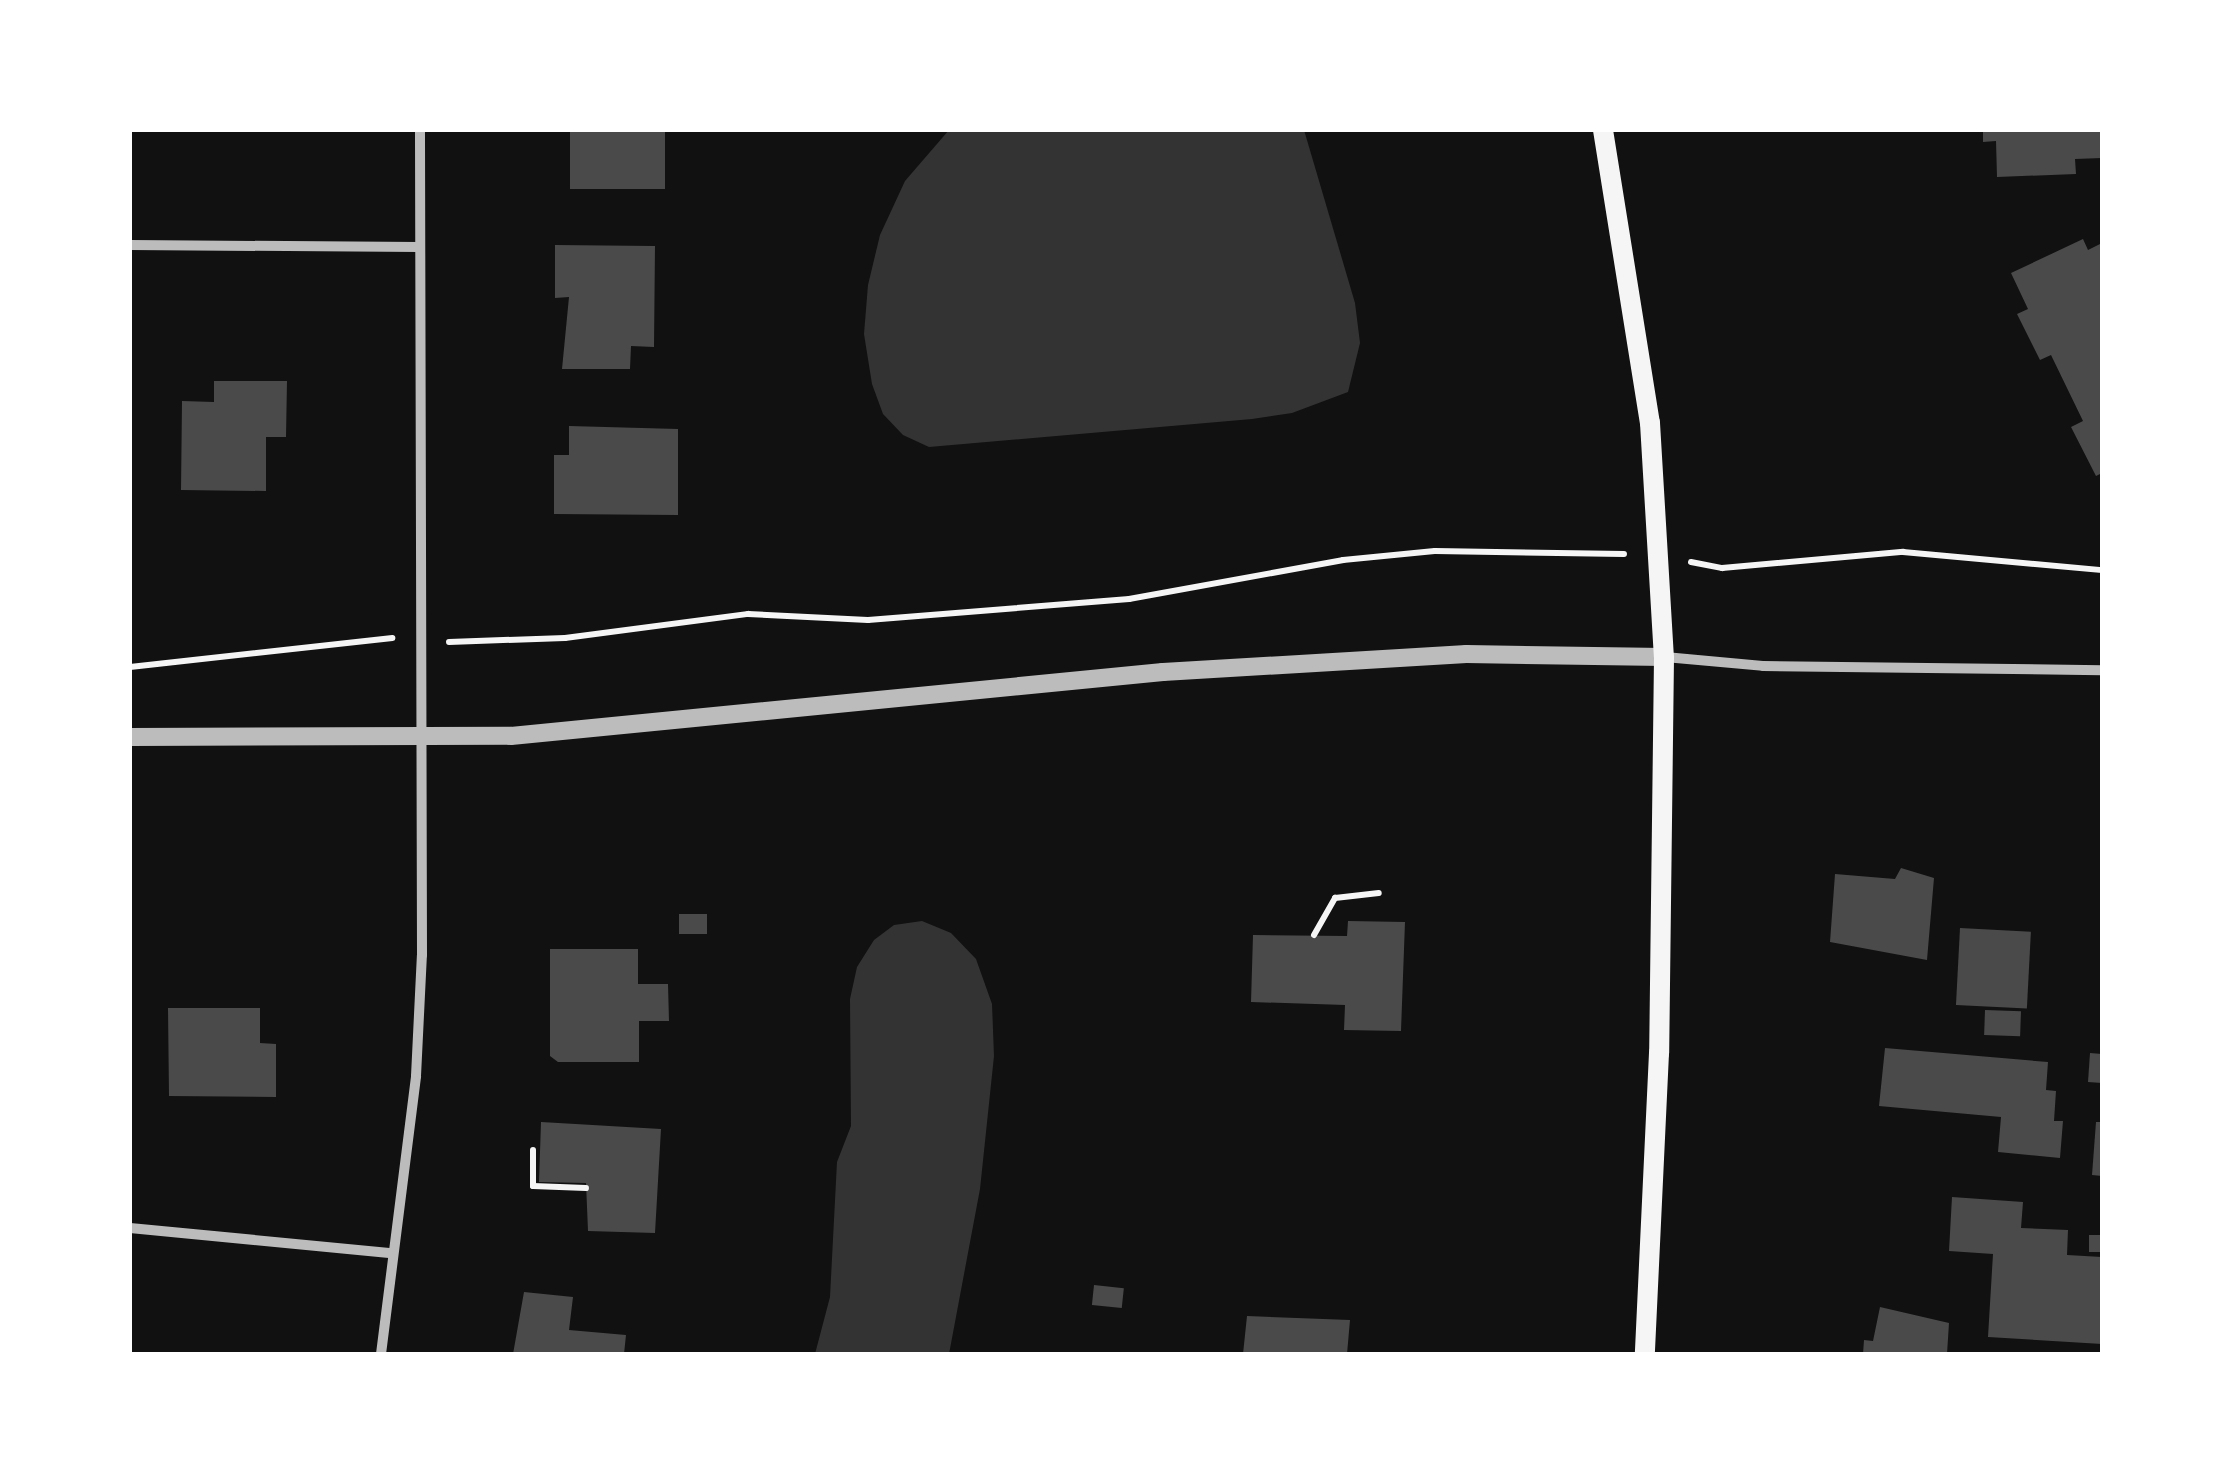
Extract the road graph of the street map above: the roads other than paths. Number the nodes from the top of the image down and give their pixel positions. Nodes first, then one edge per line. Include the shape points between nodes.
1 (420, 130) edge
2 (1603, 130) edge
3 (130, 245) edge
4 (419, 247) junction
5 (1664, 657) junction
6 (2102, 670) edge
7 (130, 737) edge
8 (425, 737) junction
9 (130, 1228) edge
10 (392, 1253) junction
11 (381, 1354) edge
12 (1645, 1354) edge

1 - 4 street
2 - 5 main road via 1650,424
3 - 4 street
4 - 8 street
5 - 6 street via 1764,666
5 - 8 street via 1466,654 1162,672 511,736
5 - 12 main road via 1659,1053
7 - 8 street
8 - 10 street via 416,1076
9 - 10 street
10 - 11 street

